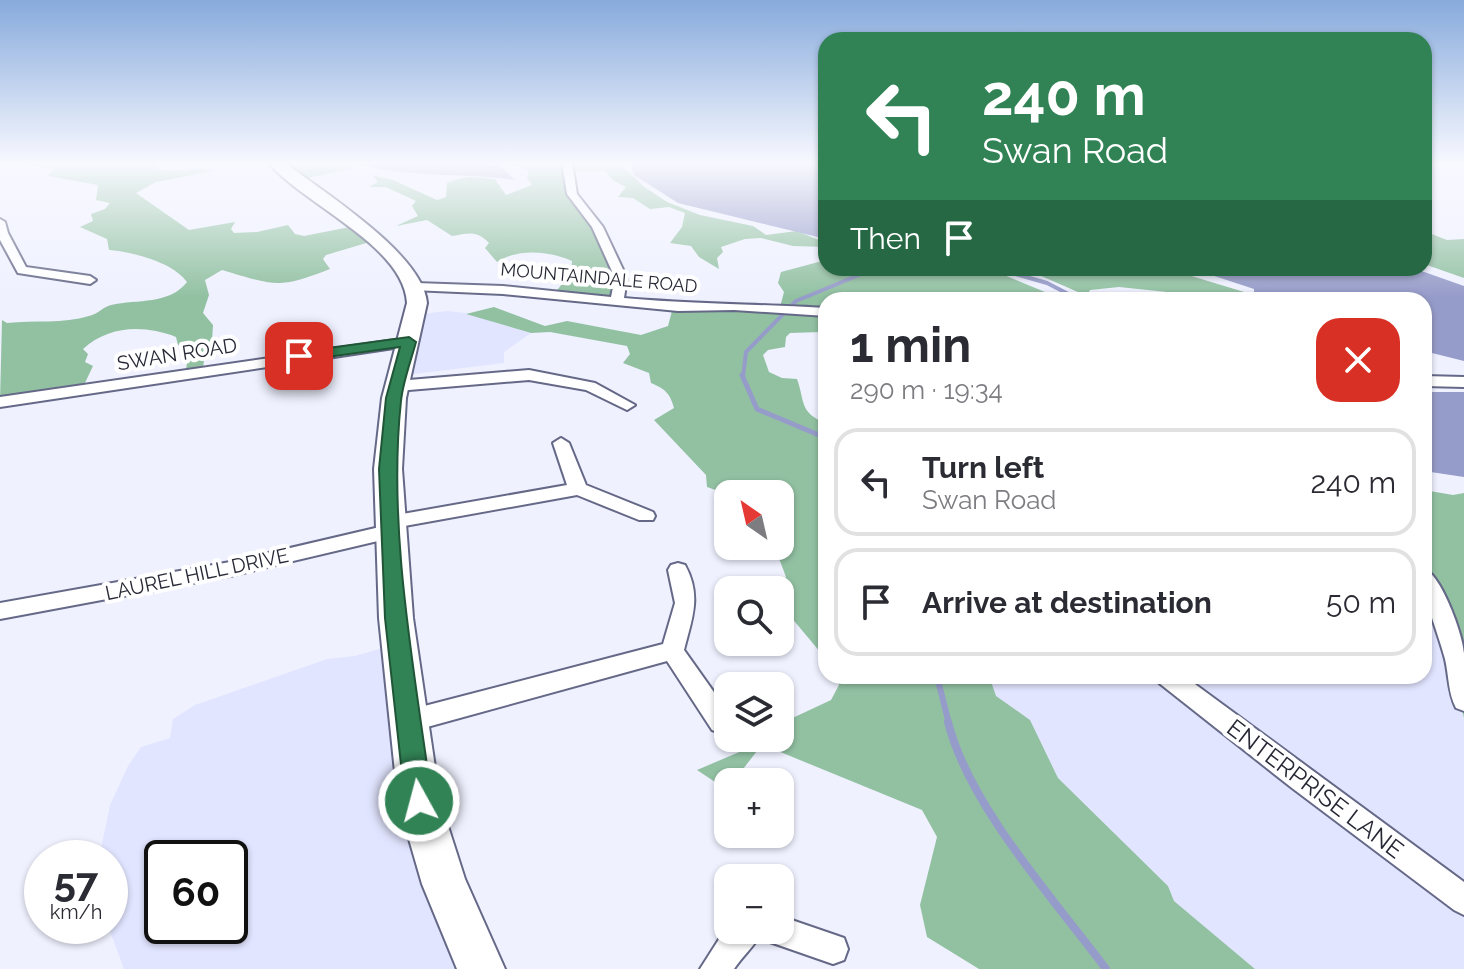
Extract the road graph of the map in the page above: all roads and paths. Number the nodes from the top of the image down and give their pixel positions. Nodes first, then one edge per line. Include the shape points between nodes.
1 (332, 207) edge
2 (582, 207) edge
3 (1, 229) edge
4 (90, 280) dead end
5 (416, 287) junction
6 (617, 299) junction
7 (818, 311) edge
8 (409, 342) junction
9 (1432, 381) edge
10 (1464, 382) edge
11 (397, 386) junction
12 (0, 402) edge
13 (627, 405) dead end
14 (561, 443) dead end
15 (578, 489) junction
16 (646, 516) dead end
17 (392, 527) junction
18 (678, 570) dead end
19 (1432, 589) edge
20 (0, 611) edge
21 (672, 651) junction
22 (1177, 684) edge
23 (1464, 701) edge
24 (714, 712) edge
25 (409, 721) junction
26 (1464, 900) edge
27 (794, 936) edge
28 (733, 944) edge
29 (833, 949) dead end
30 (481, 969) edge
31 (716, 969) edge

1 - 5 main road via 394,256
2 - 6 street via 621,278
3 - 4 street via 22,270
5 - 6 street, MOUNTAINDALE ROAD
5 - 8 main road
6 - 7 street, MOUNTAINDALE ROAD via 678,307
8 - 11 main road
8 - 12 street, SWAN ROAD
9 - 10 street
11 - 13 street via 529,375 590,386
11 - 17 main road via 388,469
14 - 15 street
15 - 16 street
15 - 17 street, LAUREL HILL DRIVE
17 - 20 street, LAUREL HILL DRIVE via 230,569
17 - 25 main road
18 - 21 street via 686,603
19 - 23 street
21 - 24 street
21 - 25 street
22 - 26 street, ENTERPRISE LANE
25 - 30 main road via 419,801 444,884
27 - 29 street
28 - 31 street

